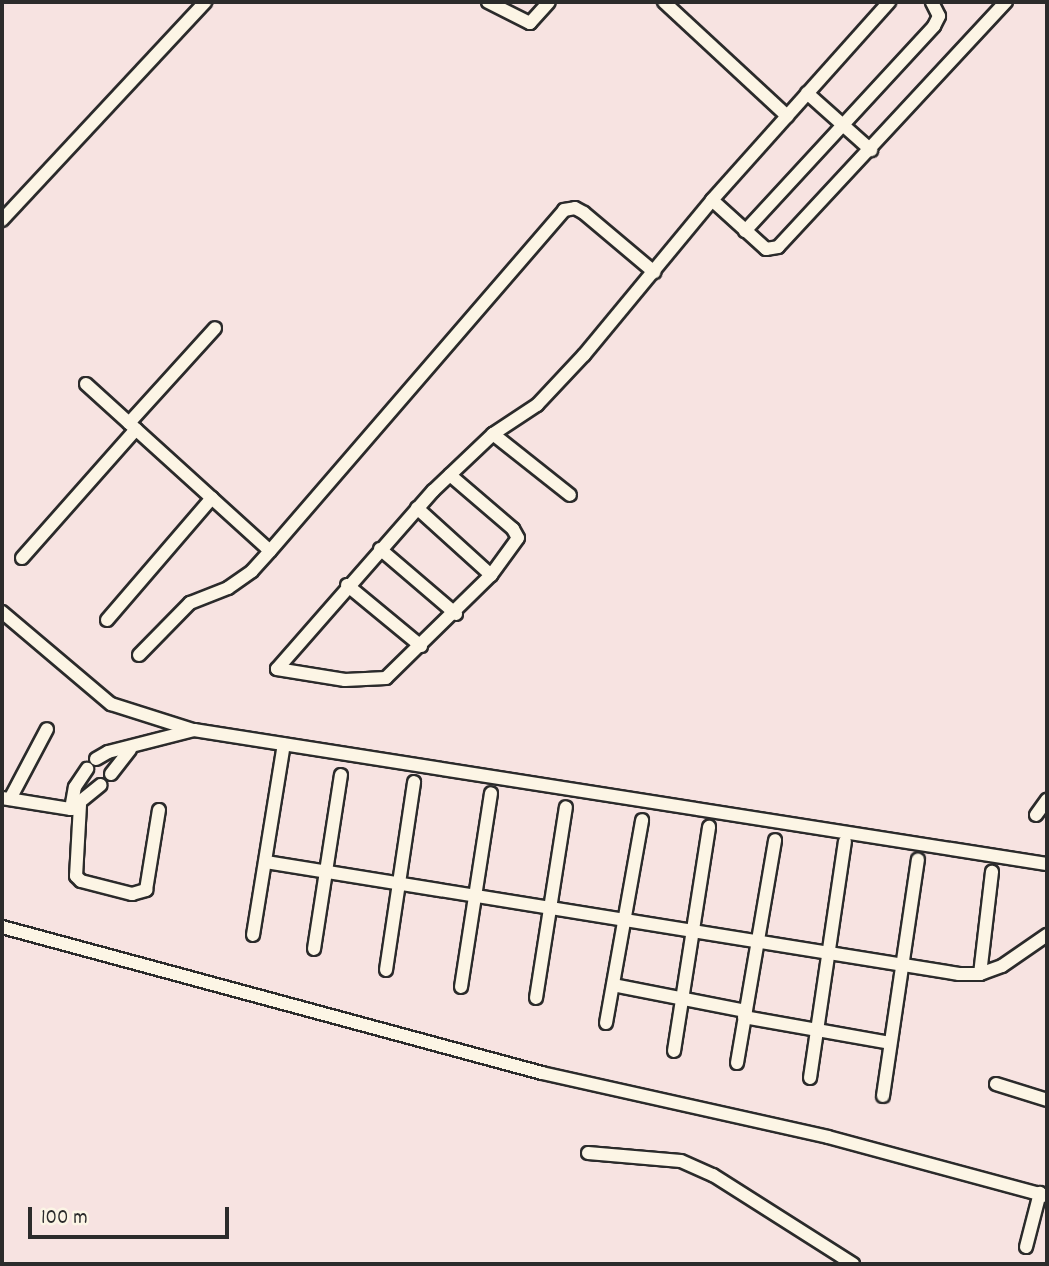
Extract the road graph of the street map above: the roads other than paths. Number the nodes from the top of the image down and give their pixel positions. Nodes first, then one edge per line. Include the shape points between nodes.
1 (205, 2) edge
2 (488, 2) edge
3 (549, 2) edge
4 (664, 2) edge
5 (889, 2) edge
6 (932, 2) edge
7 (1006, 2) edge
8 (807, 93) junction
9 (787, 117) junction
10 (841, 126) junction
11 (871, 150) junction
12 (712, 200) junction
13 (2, 220) edge
14 (745, 231) junction
15 (654, 272) junction
16 (215, 328) dead end
17 (86, 384) dead end
18 (132, 426) junction
19 (492, 434) junction
20 (450, 475) junction
21 (570, 495) dead end
22 (212, 498) junction
23 (417, 508) junction
24 (380, 549) junction
25 (270, 551) junction
26 (22, 558) dead end
27 (491, 575) junction
28 (347, 585) junction
29 (2, 612) edge
30 (456, 614) junction
31 (107, 620) dead end
32 (421, 646) junction
33 (139, 656) dead end
34 (47, 729) dead end
35 (194, 730) junction
36 (284, 744) junction
37 (130, 750) junction
38 (111, 774) dead end
39 (341, 775) dead end
40 (414, 782) dead end
41 (101, 785) dead end
42 (491, 793) dead end
43 (6, 799) edge
44 (1047, 800) edge
45 (76, 807) junction
46 (566, 807) dead end
47 (159, 810) dead end
48 (1036, 815) dead end
49 (642, 820) dead end
50 (709, 827) dead end
51 (775, 840) dead end
52 (845, 842) dead end
53 (918, 860) dead end
54 (266, 862) junction
55 (1047, 864) edge
56 (328, 872) junction
57 (992, 872) dead end
58 (401, 884) junction
59 (475, 895) junction
60 (550, 907) junction
61 (626, 919) junction
62 (2, 927) edge
63 (693, 930) junction
64 (253, 935) dead end
65 (1046, 937) edge
66 (756, 940) junction
67 (314, 948) dead end
68 (828, 952) junction
69 (901, 964) junction
70 (386, 970) dead end
71 (980, 974) junction
72 (613, 985) junction
73 (461, 987) dead end
74 (536, 998) dead end
75 (683, 999) junction
76 (744, 1014) junction
77 (606, 1023) dead end
78 (817, 1031) junction
79 (890, 1043) junction
80 (674, 1051) dead end
81 (737, 1063) dead end
82 (810, 1078) dead end
83 (996, 1084) dead end
84 (883, 1096) dead end
85 (1047, 1100) edge
86 (588, 1153) dead end
87 (1044, 1194) edge
88 (1026, 1247) dead end
89 (853, 1264) edge

1 - 13 street
2 - 3 street via 530,23
4 - 9 street
5 - 8 street
6 - 10 street via 939,16 934,26
7 - 11 street
8 - 9 street
8 - 10 street
9 - 12 street
10 - 11 street
10 - 14 street
11 - 14 street via 778,247 766,248
12 - 14 street
12 - 15 street
15 - 19 street via 537,405
15 - 25 street via 584,213 575,208 564,210
16 - 18 street
17 - 18 street
18 - 22 street
18 - 26 street
19 - 20 street
19 - 21 street
20 - 23 street
20 - 27 street via 518,538
22 - 25 street
22 - 31 street
23 - 24 street
23 - 27 street
24 - 28 street
24 - 30 street
25 - 33 street via 228,587 190,603
27 - 30 street
28 - 32 street
28 - 32 street via 277,669 370,681 386,678
29 - 35 street via 111,704
30 - 32 street
34 - 43 street
35 - 36 street
35 - 37 street
36 - 54 street
36 - 55 street
37 - 38 street
37 - 45 street via 108,752 92,764 75,787
39 - 56 street
40 - 58 street
41 - 45 street
42 - 59 street
43 - 45 street
44 - 48 street
45 - 47 street via 76,876 132,894 146,890
46 - 60 street
49 - 61 street
50 - 63 street
51 - 66 street
52 - 68 street
53 - 69 street
54 - 56 street
54 - 64 street
56 - 58 street
56 - 67 street
57 - 71 street
58 - 59 street
58 - 70 street
59 - 60 street
59 - 73 street
60 - 61 street
60 - 74 street
61 - 63 street
61 - 72 street
62 - 87 street via 542,1073 828,1136
63 - 66 street
63 - 75 street
65 - 71 street via 1002,966
66 - 68 street
66 - 76 street
68 - 69 street
68 - 78 street
69 - 71 street
69 - 79 street
72 - 75 street
72 - 77 street
75 - 76 street
75 - 80 street
76 - 78 street
76 - 81 street
78 - 79 street
78 - 82 street
79 - 84 street
83 - 85 street
86 - 89 street via 681,1161 725,1182
87 - 88 street

